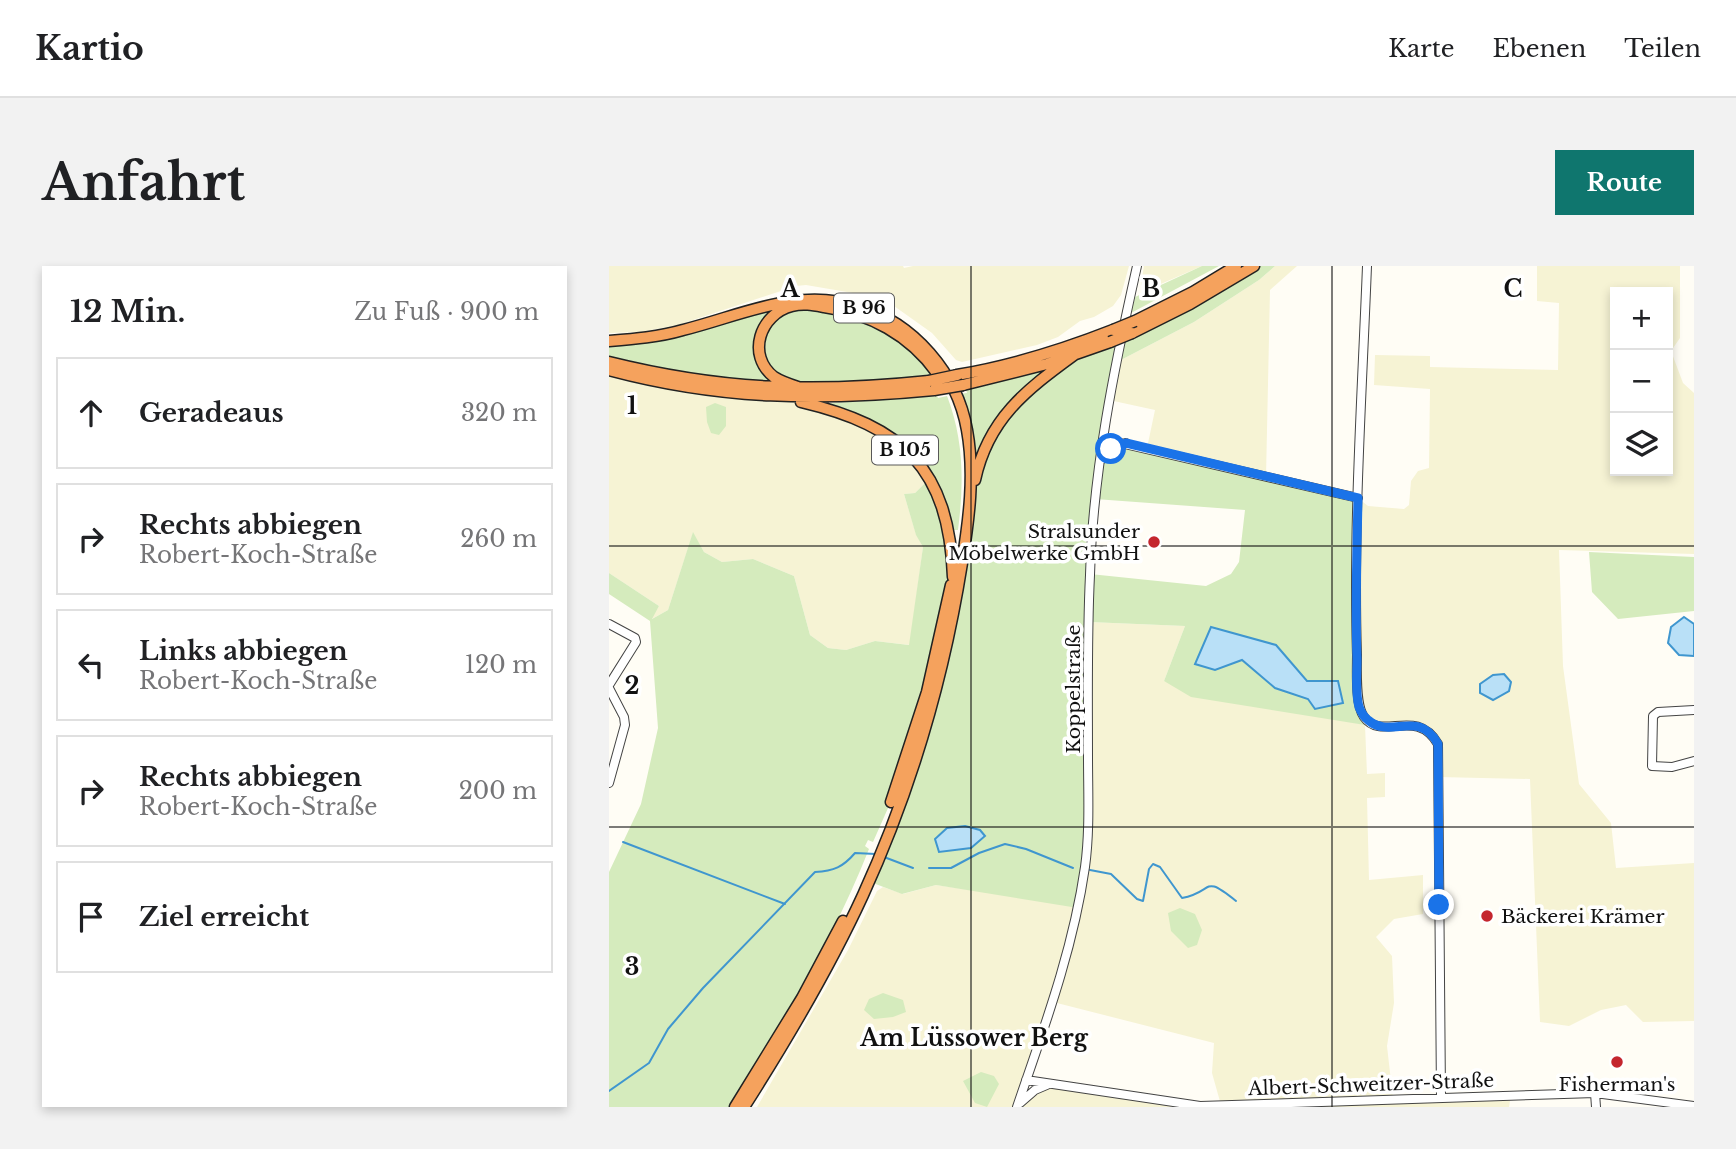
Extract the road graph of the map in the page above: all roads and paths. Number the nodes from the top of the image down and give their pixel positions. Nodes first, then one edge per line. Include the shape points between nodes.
1 (1137, 266) edge
2 (1236, 266) edge
3 (1254, 266) edge
4 (1367, 266) edge
5 (609, 341) edge
6 (1074, 355) junction
7 (609, 362) edge
8 (609, 370) edge
9 (960, 380) junction
10 (932, 386) junction
11 (804, 389) junction
12 (778, 397) junction
13 (1103, 439) junction
14 (1126, 443) junction
15 (1100, 461) junction
16 (1358, 498) junction
17 (967, 524) junction
18 (953, 577) junction
19 (609, 624) edge
20 (609, 686) edge
21 (1694, 710) edge
22 (1694, 761) edge
23 (609, 783) edge
24 (880, 845) junction
25 (873, 864) junction
26 (1026, 1080) junction
27 (1050, 1084) junction
28 (1595, 1093) junction
29 (1441, 1097) junction
30 (1017, 1106) edge
31 (1694, 1106) edge
32 (735, 1107) edge
33 (744, 1107) edge
34 (1596, 1107) edge

1 - 13 street, Koppelstraße
2 - 9 highway, B 96, bridge via 1135,321
3 - 6 highway, B 96, bridge via 1132,333
4 - 16 street
5 - 17 highway, B 96 via 661,335 802,299 833,300 888,319 932,355 960,404 971,465
6 - 9 highway, B 96 via 1011,374
6 - 17 highway, B 96 via 1027,391 1000,422 978,467
7 - 11 highway, B 96 via 696,380
8 - 12 highway, B 96 via 695,389
9 - 10 highway, B 96, bridge
10 - 11 highway, B 96
10 - 12 highway, B 96 via 866,396
11 - 18 highway, B 96 via 774,377 760,356 760,338 767,323 792,306 847,310 879,322 915,348 935,370 957,415 964,450 964,507
12 - 18 highway, B 105 via 855,417 906,451 941,503 949,529
13 - 14 street
13 - 15 street, Koppelstraße
14 - 15 street via 1111,449
14 - 16 street
15 - 26 street, Koppelstraße via 1090,574 1085,864 1061,975
16 - 29 street via 1359,706 1364,718 1379,727 1420,726 1438,744
17 - 24 highway, B 105 via 932,702
18 - 24 highway, B 105 via 927,692
19 - 20 street via 636,642
20 - 23 street via 625,725
21 - 22 street via 1653,716 1652,765 1672,767
24 - 25 highway, B 105
25 - 32 highway, B 105 via 803,998
25 - 33 highway, B 105 via 808,1005
26 - 27 street, Albert-Schweitzer-Straße
26 - 30 street, Koppelstraße
27 - 29 street, Albert-Schweitzer-Straße via 1200,1105
27 - 30 street
28 - 29 street, Albert-Schweitzer-Straße
28 - 31 street, Albert-Schweitzer-Straße
28 - 34 street

